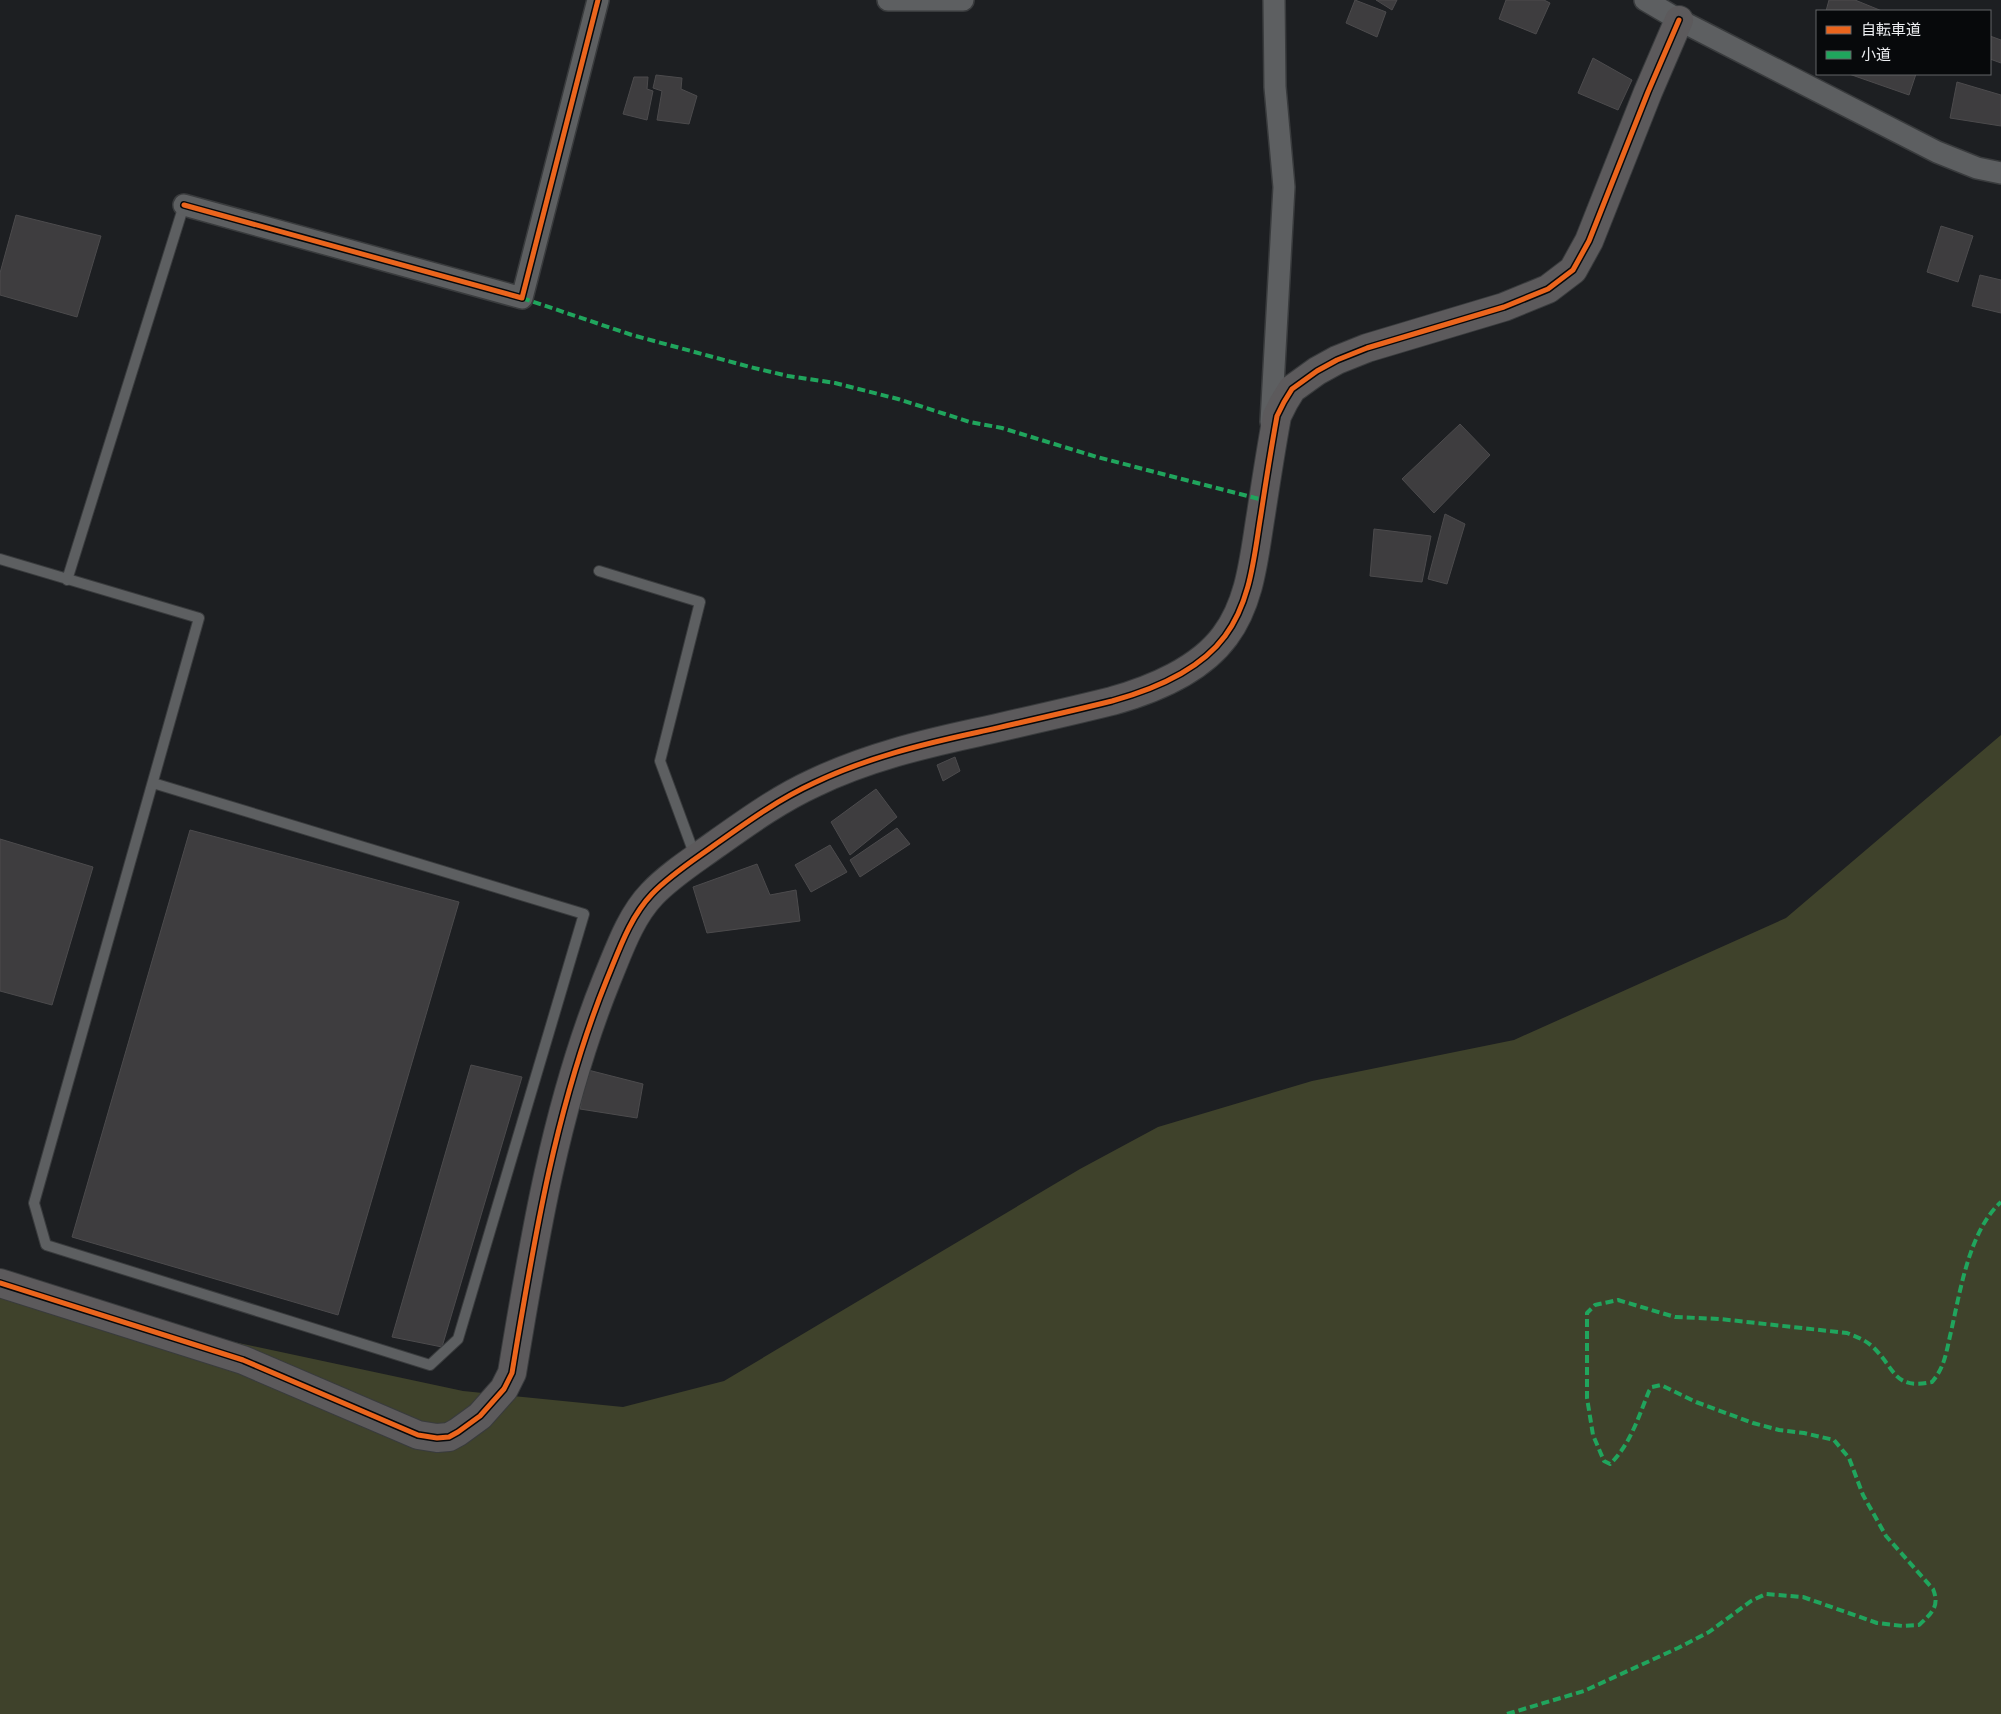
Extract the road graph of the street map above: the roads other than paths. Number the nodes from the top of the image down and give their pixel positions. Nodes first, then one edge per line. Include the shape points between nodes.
1 (598, 0) edge
2 (888, 0) edge
3 (963, 0) edge
4 (1274, 0) edge
5 (1645, 0) edge
6 (1679, 20) junction
7 (2001, 173) edge
8 (184, 205) joint
9 (1269, 458) junction
10 (0, 559) edge
11 (599, 571) dead end
12 (67, 580) junction
13 (152, 783) junction
14 (696, 859) junction
15 (0, 1284) edge

1 - 8 street via 522,298
2 - 3 street
4 - 9 street via 1275,87 1284,187
5 - 6 street
6 - 7 street via 1937,152 1977,168
6 - 9 street via 1590,241 1573,270 1563,280 1532,297 1460,322 1366,348 1317,371 1292,389 1284,402 1277,416
8 - 12 lane
9 - 14 street via 1250,579 1239,613 1225,637 1199,662 1167,682 1140,693 912,747 853,767 781,800
10 - 12 lane
11 - 14 lane via 700,602 660,760
12 - 13 lane via 199,618
13 - 13 lane via 34,1203 46,1244 430,1365 458,1339 584,914
14 - 15 street via 652,894 637,913 616,956 592,1015 565,1104 546,1181 512,1373 504,1389 480,1416 458,1432 449,1437 418,1436 243,1360

